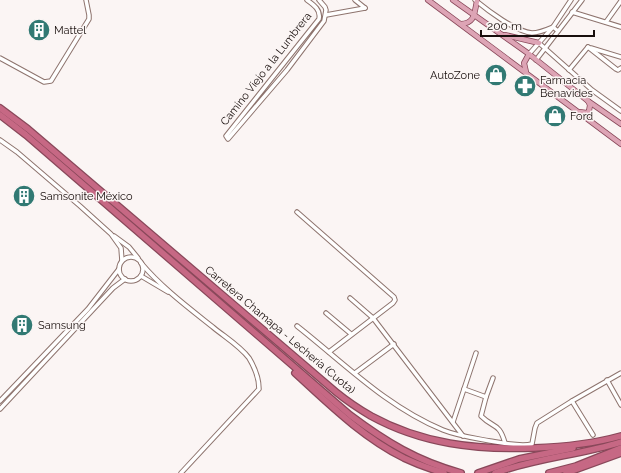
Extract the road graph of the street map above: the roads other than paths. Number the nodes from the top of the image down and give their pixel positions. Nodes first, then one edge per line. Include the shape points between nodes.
1 (86, 0) edge
2 (307, 0) edge
3 (319, 0) edge
4 (355, 0) edge
5 (428, 0) edge
6 (432, 0) edge
7 (454, 0) edge
8 (571, 0) edge
9 (582, 0) edge
10 (476, 1) edge
11 (621, 1) edge
12 (436, 6) junction
13 (572, 12) junction
14 (474, 14) junction
15 (326, 15) junction
16 (606, 22) junction
17 (461, 24) junction
18 (553, 27) junction
19 (621, 27) edge
20 (558, 31) junction
21 (502, 34) junction
22 (539, 43) junction
23 (588, 47) junction
24 (545, 48) junction
25 (529, 54) junction
26 (621, 57) edge
27 (0, 58) edge
28 (536, 60) junction
29 (621, 68) edge
30 (569, 70) junction
31 (526, 72) junction
32 (588, 101) junction
33 (0, 108) edge
34 (621, 111) edge
35 (578, 112) junction
36 (0, 115) edge
37 (621, 124) edge
38 (0, 140) edge
39 (621, 144) edge
40 (297, 212) dead end
41 (111, 234) junction
42 (122, 261) junction
43 (140, 261) junction
44 (119, 269) junction
45 (141, 276) junction
46 (125, 279) junction
47 (174, 296) junction
48 (350, 298) dead end
49 (326, 313) dead end
50 (374, 318) junction
51 (297, 326) dead end
52 (351, 334) junction
53 (394, 344) junction
54 (329, 352) junction
55 (278, 353) junction
56 (476, 353) dead end
57 (355, 373) junction
58 (621, 373) edge
59 (493, 378) dead end
60 (607, 380) junction
61 (464, 389) junction
62 (486, 397) junction
63 (0, 401) edge
64 (572, 401) junction
65 (621, 405) edge
66 (0, 409) edge
67 (453, 422) junction
68 (593, 435) dead end
69 (621, 436) edge
70 (464, 437) junction
71 (621, 442) edge
72 (505, 443) junction
73 (592, 443) junction
74 (621, 448) edge
75 (621, 453) edge
76 (181, 473) edge
77 (444, 473) edge
78 (461, 473) edge
79 (478, 473) edge
80 (495, 473) edge
81 (549, 473) edge
82 (566, 473) edge

1 - 27 street via 89,19 51,81 44,82
2 - 15 street, Camino Viejo a la Lumbrera via 315,6 319,19 226,136 228,139 291,65
3 - 15 street via 325,7
4 - 15 street, Camino Viejo a la Lumbrera via 365,8
5 - 12 main road
6 - 12 main road
7 - 14 main road
8 - 18 street
9 - 13 street
10 - 14 main road
10 - 18 street via 513,27 526,32 541,32
11 - 16 street
12 - 17 main road
13 - 16 street
13 - 20 street
14 - 17 main road via 470,23
14 - 21 main road
16 - 19 street
17 - 31 main road
18 - 20 street
18 - 22 street
20 - 24 street
21 - 22 main road
21 - 25 main road
22 - 24 street
22 - 25 street
23 - 26 street
23 - 29 street via 616,69
23 - 30 street
24 - 28 street
24 - 30 street
25 - 28 main road
25 - 31 main road via 524,64
28 - 32 main road
30 - 34 street
31 - 35 main road
32 - 35 main road via 589,112
32 - 37 main road
33 - 73 highway, Carretera Chamapa - Lechería (Cuota) via 28,129 336,392 371,416 406,432 460,446 514,448
35 - 39 main road
36 - 55 highway, Carretera Chamapa - Lechería (Cuota)
38 - 41 street
40 - 50 street via 394,297 393,303
41 - 42 street via 121,248
41 - 43 street via 129,247
42 - 43 street via 128,257
42 - 44 street
43 - 45 street via 143,269
43 - 47 street
44 - 46 street
44 - 63 street via 88,309
45 - 46 street via 134,280
45 - 47 street
46 - 66 street via 113,288
47 - 76 street via 242,350 252,364 259,382 259,390
48 - 50 street
49 - 52 street
50 - 52 street
50 - 53 street
51 - 54 street
52 - 54 street
53 - 57 street
53 - 67 street
54 - 57 street
55 - 77 highway via 288,366 374,441 405,458
55 - 78 highway, Carretera Chamapa - Lechería (Cuota) via 377,435 408,454
56 - 61 street
57 - 70 street via 411,415 444,431
58 - 60 street
59 - 62 street
60 - 64 street
60 - 65 street
61 - 62 street
61 - 67 street
62 - 72 street via 481,416 499,428
64 - 68 street
64 - 72 street via 538,424 532,444
67 - 70 street
69 - 73 highway, Carretera Chamapa - Lechería (Cuota)
70 - 72 street
71 - 80 highway
73 - 79 highway via 518,459
74 - 81 highway via 576,466
75 - 82 highway

